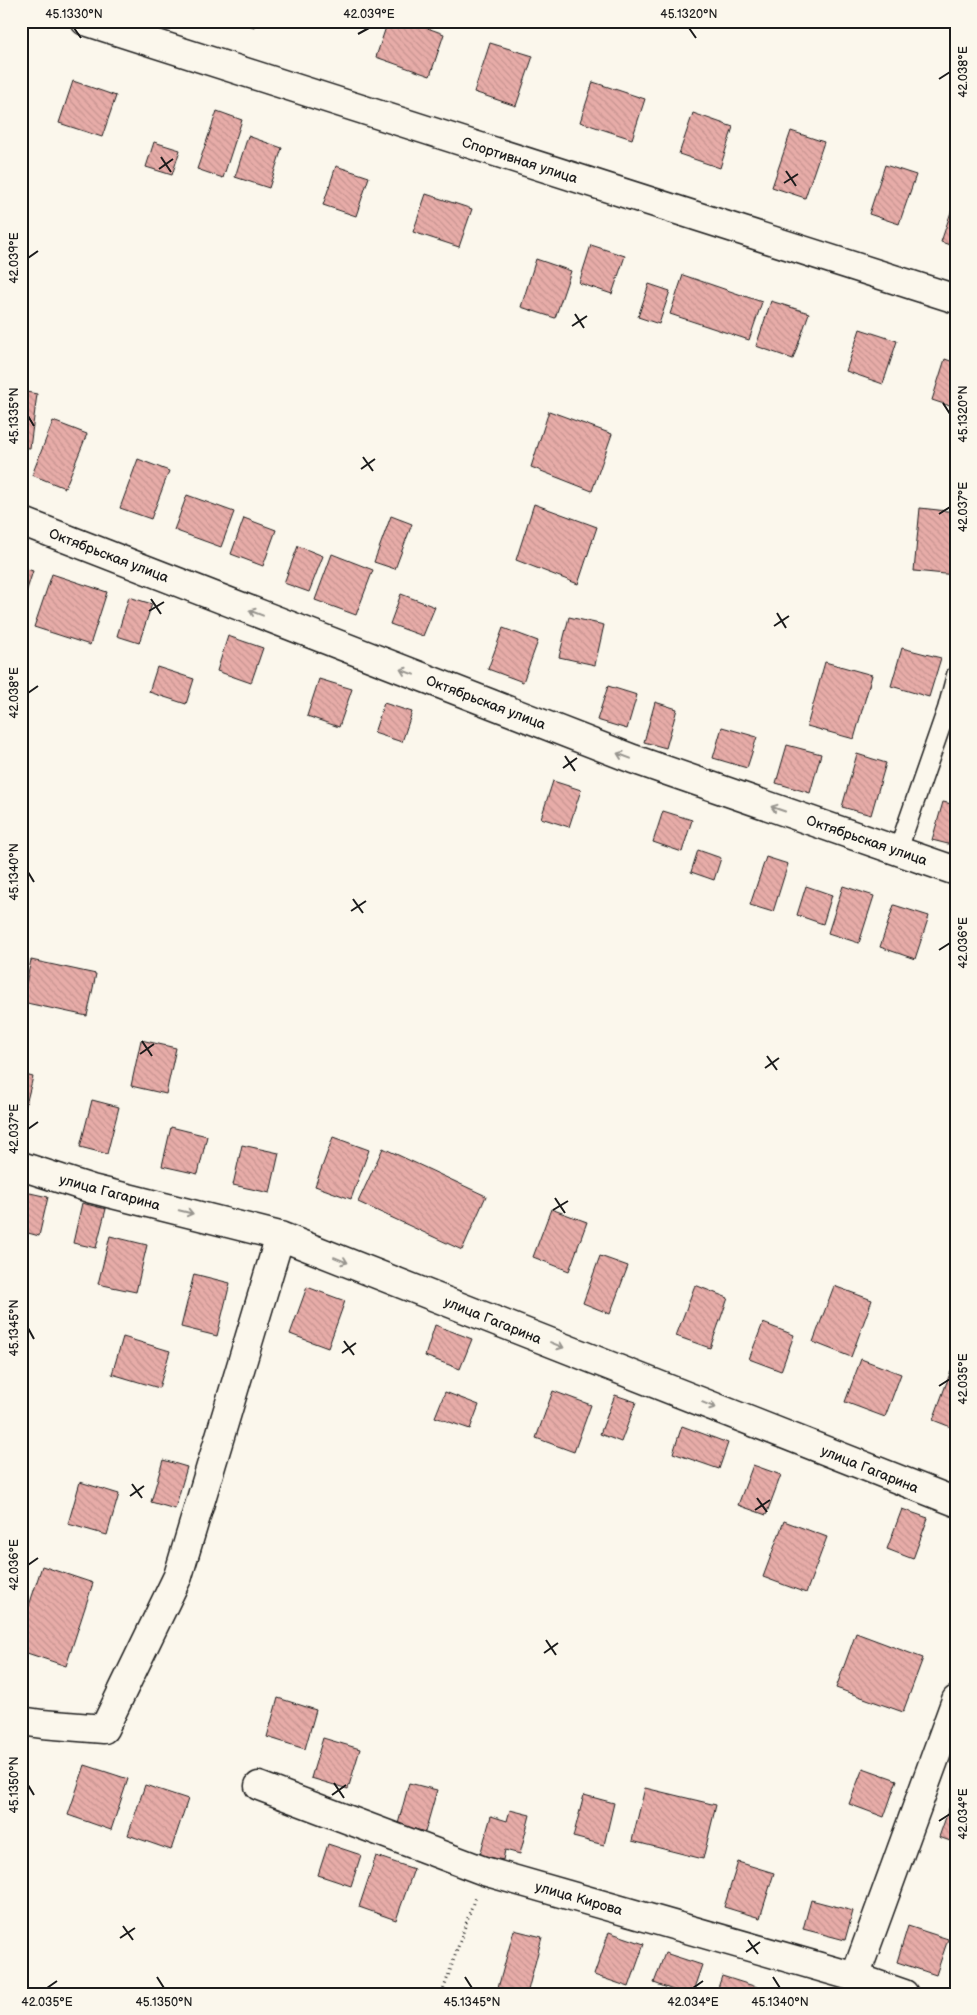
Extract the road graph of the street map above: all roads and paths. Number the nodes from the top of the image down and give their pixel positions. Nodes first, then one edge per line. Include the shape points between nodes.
1 (85, 21) edge
2 (956, 299) edge
3 (21, 521) edge
4 (956, 675) edge
5 (898, 850) junction
6 (956, 871) edge
7 (21, 1166) edge
8 (280, 1236) junction
9 (956, 1502) edge
10 (956, 1700) edge
11 (21, 1720) edge
12 (259, 1786) dead end
13 (484, 1871) junction
14 (855, 1977) junction
15 (442, 1994) edge
16 (904, 1994) edge

1 - 2 street, Спортивная улица
5 -> 3 street, Октябрьская улица via 632,760
4 - 5 lane
5 - 6 street, Октябрьская улица
7 -> 8 street, улица Гагарина via 92,1189
8 -> 9 street, улица Гагарина
8 - 11 street via 178,1576 104,1729
10 - 14 street
12 - 13 street, улица Кирова
13 - 14 street, улица Кирова
13 - 15 path
14 - 16 street, улица Кирова

